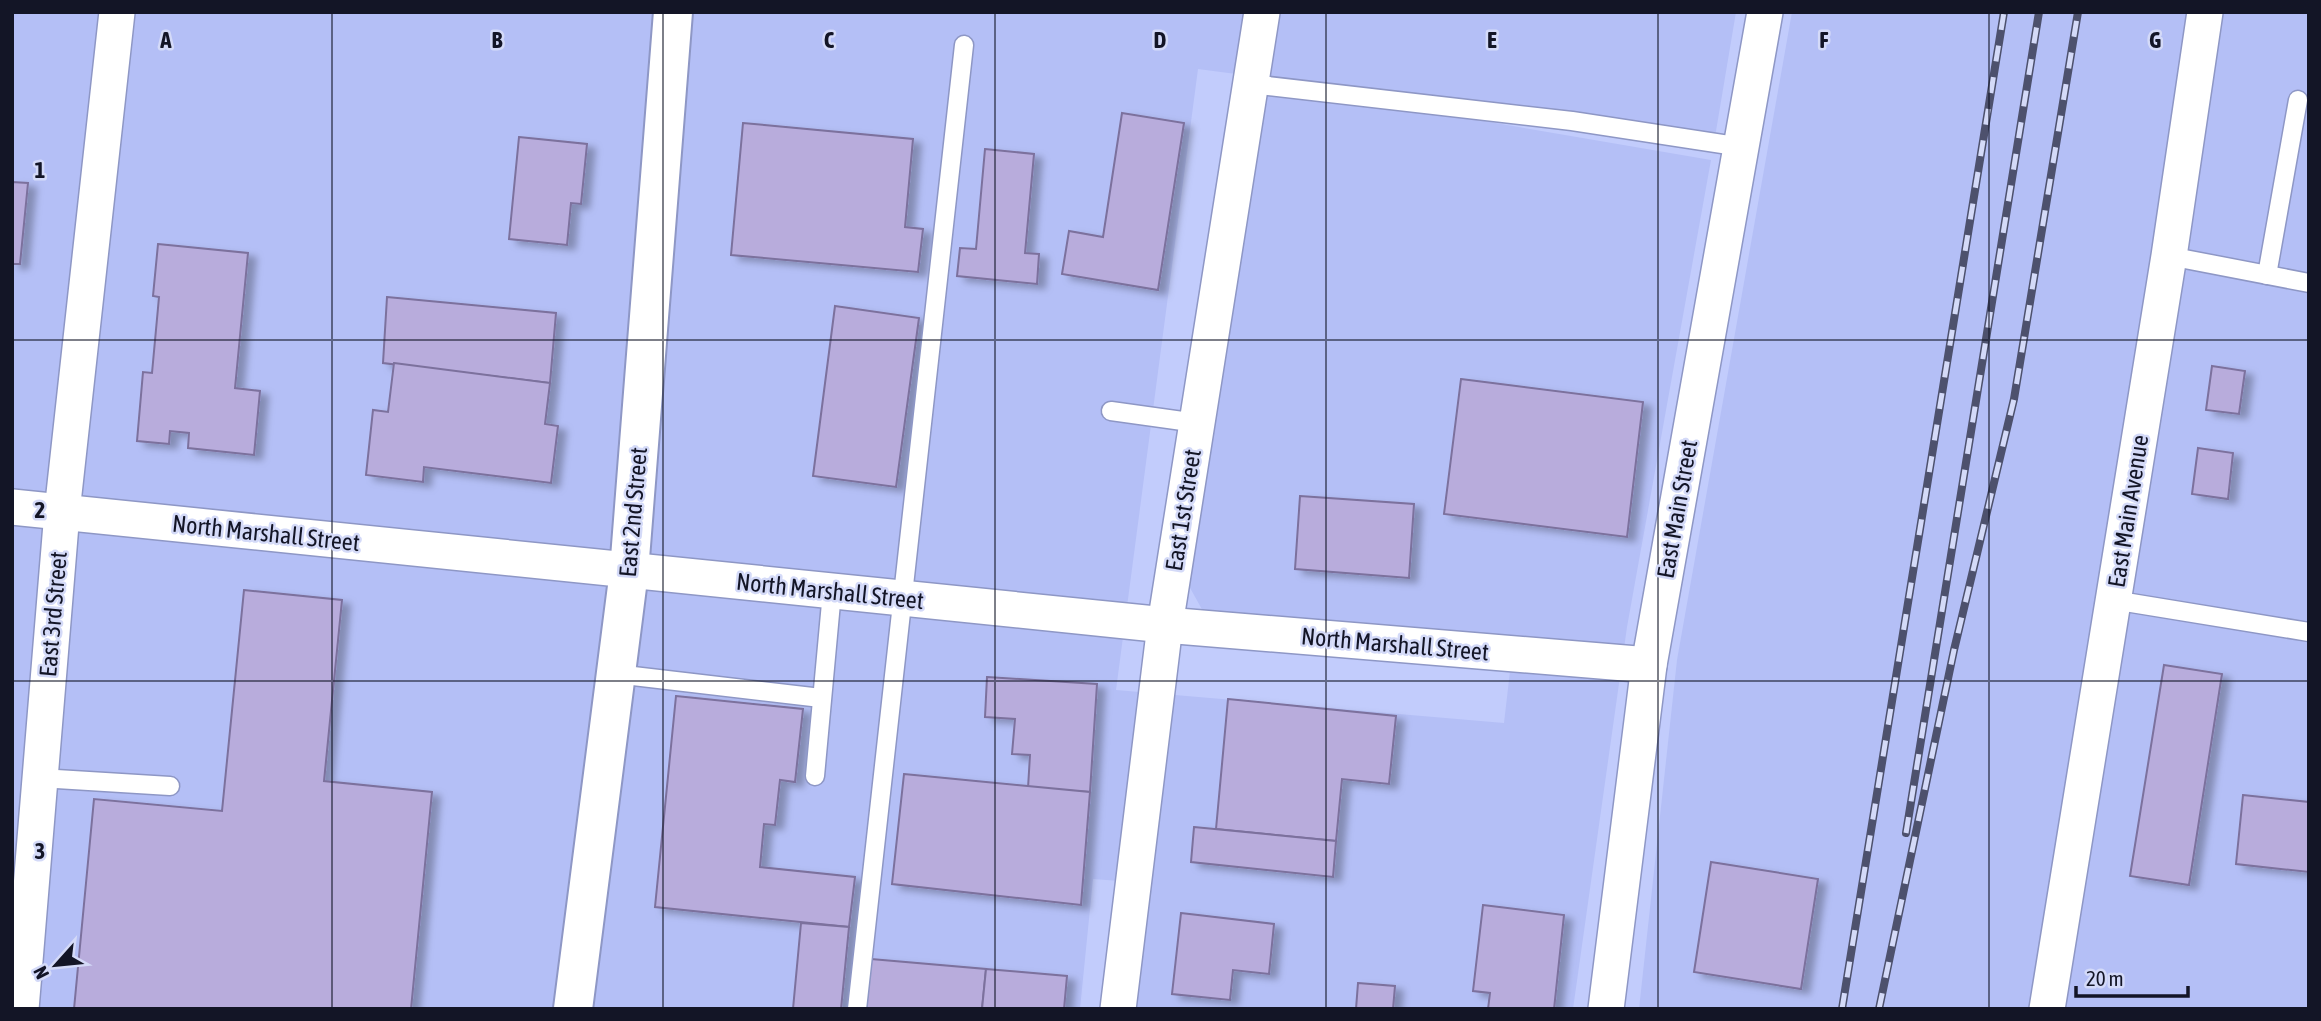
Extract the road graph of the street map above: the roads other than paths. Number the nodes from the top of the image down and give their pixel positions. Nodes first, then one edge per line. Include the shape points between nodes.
1 (117, 12) edge
2 (673, 12) edge
3 (1262, 12) edge
4 (1765, 12) edge
5 (2206, 12) edge
6 (964, 45) dead end
7 (1251, 85) junction
8 (2298, 100) dead end
9 (1741, 147) junction
10 (2169, 256) junction
11 (2267, 275) junction
12 (2309, 283) edge
13 (1111, 411) dead end
14 (1197, 423) junction
15 (12, 507) edge
16 (62, 512) junction
17 (629, 571) junction
18 (832, 592) junction
19 (902, 598) junction
20 (2113, 600) junction
21 (1165, 625) junction
22 (2309, 632) edge
23 (1649, 665) junction
24 (616, 674) junction
25 (821, 698) junction
26 (815, 776) dead end
27 (40, 778) junction
28 (170, 786) dead end
29 (21, 1009) edge
30 (573, 1009) edge
31 (857, 1009) edge
32 (1118, 1009) edge
33 (1606, 1009) edge
34 (2047, 1009) edge

1 - 16 street, East 3rd Street
2 - 17 main road, East 2nd Street
3 - 7 street, East 1st Street
4 - 9 street, East Main Street
5 - 10 street, East Main Avenue
6 - 19 lane
7 - 9 lane via 1572,121
7 - 14 street, East 1st Street
8 - 11 lane
9 - 23 street, East Main Street
10 - 11 lane
10 - 20 street, East Main Avenue
11 - 12 lane
13 - 14 lane
14 - 21 street, East 1st Street
15 - 16 street, North Marshall Street
16 - 17 street, North Marshall Street
16 - 27 street, East 3rd Street
17 - 18 street, North Marshall Street
17 - 24 main road, East 2nd Street
18 - 19 street, North Marshall Street
18 - 25 lane
19 - 21 street, North Marshall Street
19 - 31 lane
20 - 22 lane
20 - 34 street, East Main Avenue
21 - 23 street, North Marshall Street
21 - 32 street, East 1st Street
23 - 33 street, East Main Street
24 - 25 lane
24 - 30 main road, East 2nd Street
25 - 26 lane
27 - 28 lane
27 - 29 street, East 3rd Street

